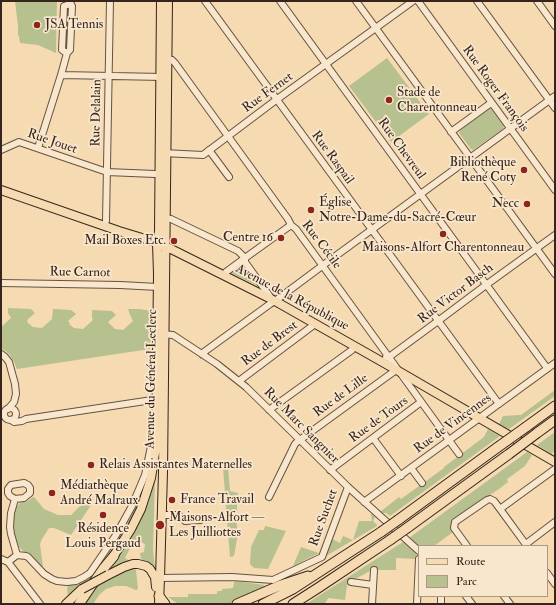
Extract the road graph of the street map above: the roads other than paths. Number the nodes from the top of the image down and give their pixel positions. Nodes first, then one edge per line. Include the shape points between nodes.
1 (110, 1) edge
2 (161, 1) edge
3 (168, 1) edge
4 (205, 1) edge
5 (280, 1) edge
6 (356, 1) edge
7 (413, 1) edge
8 (418, 1) edge
9 (477, 1) edge
10 (537, 1) edge
11 (555, 26) edge
12 (376, 28) junction
13 (67, 55) junction
14 (164, 58) junction
15 (326, 65) junction
16 (61, 75) junction
17 (109, 76) junction
18 (164, 77) junction
19 (555, 96) edge
20 (276, 100) junction
21 (549, 100) junction
22 (491, 103) junction
23 (555, 108) edge
24 (511, 129) junction
25 (451, 132) junction
26 (228, 136) junction
27 (38, 148) junction
28 (1, 150) edge
29 (209, 150) junction
30 (163, 153) junction
31 (470, 158) junction
32 (107, 172) junction
33 (159, 174) junction
34 (229, 177) dead end
35 (166, 182) junction
36 (1, 190) edge
37 (555, 190) edge
38 (420, 194) junction
39 (166, 218) junction
40 (291, 225) junction
41 (104, 226) junction
42 (372, 230) junction
43 (555, 235) edge
44 (157, 243) junction
45 (166, 246) junction
46 (537, 248) junction
47 (244, 258) junction
48 (323, 266) junction
49 (555, 274) edge
50 (224, 275) junction
51 (1, 283) edge
52 (486, 285) junction
53 (161, 289) junction
54 (275, 301) junction
55 (438, 321) junction
56 (315, 324) junction
57 (161, 334) junction
58 (355, 347) junction
59 (1, 354) edge
60 (203, 355) junction
61 (389, 357) junction
62 (381, 361) junction
63 (555, 363) edge
64 (547, 368) junction
65 (398, 371) junction
66 (239, 381) junction
67 (160, 400) junction
68 (421, 402) junction
69 (499, 404) junction
70 (555, 406) edge
71 (269, 410) junction
72 (8, 414) edge
73 (480, 418) junction
74 (555, 420) edge
75 (156, 421) junction
76 (373, 438) junction
77 (300, 440) junction
78 (449, 440) junction
79 (459, 454) dead end
80 (555, 462) edge
81 (411, 468) junction
82 (555, 469) edge
83 (330, 470) junction
84 (401, 476) junction
85 (422, 483) dead end
86 (348, 487) junction
87 (269, 498) dead end
88 (15, 499) dead end
89 (364, 502) junction
90 (500, 509) junction
91 (162, 515) junction
92 (200, 520) dead end
93 (555, 522) edge
94 (466, 545) edge
95 (527, 545) edge
96 (418, 550) edge
97 (18, 555) junction
98 (114, 556) junction
99 (1, 559) edge
100 (8, 562) junction
101 (374, 570) dead end
102 (317, 574) junction
103 (551, 575) edge
104 (160, 578) junction
105 (293, 580) junction
106 (351, 582) dead end
107 (418, 582) edge
108 (555, 584) edge
109 (373, 586) junction
110 (160, 602) edge
111 (40, 604) edge
112 (66, 604) edge
113 (79, 604) edge
114 (82, 604) edge
115 (237, 604) edge
116 (246, 604) edge
117 (263, 604) edge
118 (293, 604) edge
119 (372, 604) edge
120 (417, 604) edge

1 - 17 street, Rue Delalain
2 - 14 main road, Avenue du Général Leclerc
3 - 14 main road, Avenue du Général Leclerc
4 - 20 street, Rue Raspail
5 - 15 street, Rue Chevreul
6 - 12 street
7 - 12 street, Rue Fernet
8 - 22 street, Rue Roger François
9 - 21 street
10 - 11 street
12 - 15 street, Rue Fernet
12 - 25 street
13 - 13 street via 70,50 71,4 64,6 62,50
13 - 16 street
14 - 18 main road, Avenue du Général Leclerc
14 - 26 street, Rue Cécile via 175,63
15 - 20 street, Rue Fernet
15 - 38 street, Rue Chevreul
16 - 17 street
16 - 27 street
17 - 18 street
17 - 32 street, Rue Delalain
18 - 30 main road, Avenue du Général Leclerc
19 - 21 street
20 - 26 street, Rue Fernet
20 - 42 street, Rue Raspail
21 - 23 street
21 - 24 street
22 - 24 street, Rue Roger François
22 - 25 street
24 - 31 street
24 - 37 street, Rue Roger François
25 - 31 street
26 - 29 street, Rue Fernet
26 - 40 street, Rue Cécile
27 - 28 street, Rue Jouet via 18,142
27 - 32 street, Rue Jouet
29 - 30 street, Rue Fernet via 203,155
29 - 34 street
30 - 33 main road, Avenue du Général Leclerc
30 - 35 main road, Avenue du Général Leclerc
31 - 38 street
31 - 46 street
32 - 33 street, Rue Jouet
32 - 41 street, Rue Delalain
33 - 35 street
33 - 44 main road, Avenue du Général Leclerc
35 - 39 main road, Avenue du Général Leclerc
36 - 41 main road, Avenue de la République
38 - 42 street
38 - 52 street, Rue Chevreul
39 - 45 main road, Avenue du Général Leclerc
39 - 47 street via 238,251
40 - 47 street
40 - 48 street, Rue Cécile
41 - 44 main road, Avenue de la République
42 - 48 street
42 - 55 street, Rue Raspail
43 - 46 street, Rue Victor Basch
44 - 45 main road, Avenue de la République
44 - 53 main road, Avenue du Général Leclerc
45 - 50 main road, Avenue de la République
45 - 53 main road, Avenue du Général Leclerc
46 - 49 street
46 - 52 street, Rue Victor Basch
47 - 50 street
47 - 54 street
48 - 54 street
48 - 61 street, Rue Cécile
50 - 54 main road, Avenue de la République
51 - 53 street, Rue Carnot via 120,285
52 - 55 street, Rue Victor Basch
52 - 64 street, Rue Chevreul
53 - 57 main road, Avenue du Général Leclerc
54 - 56 main road, Avenue de la République
54 - 60 street
55 - 61 street, Rue Victor Basch
55 - 69 street, Rue Raspail
56 - 58 main road, Avenue de la République
56 - 66 street, Rue de Brest
57 - 60 street, Rue Marc Sangnier via 173,335
57 - 67 main road, Avenue du Général Leclerc
58 - 62 main road, Avenue de la République
58 - 71 street
59 - 72 street via 9,362 16,394
60 - 66 street, Rue Marc Sangnier
61 - 62 street, Rue Victor Basch
61 - 65 street, Rue Cécile
62 - 65 main road, Avenue de la République
63 - 64 street, Rue de Vincennes
64 - 69 street, Rue de Vincennes
65 - 68 street, Rue Cécile
65 - 73 main road, Avenue de la République
65 - 77 street, Rue de Lille
66 - 71 street, Rue Marc Sangnier
67 - 72 street via 26,419
67 - 75 main road, Avenue du Général Leclerc
67 - 91 main road, Avenue du Général Leclerc
68 - 76 street, Rue de Tours
68 - 78 street, Rue Cécile
69 - 73 street, Rue de Vincennes
70 - 102 highway, bridge via 398,520
71 - 77 street, Rue Marc Sangnier
73 - 78 street, Rue de Vincennes
73 - 80 main road, Avenue de la République
74 - 118 highway, bridge via 390,540
75 - 97 street via 145,475 137,497 116,535 90,573 76,581 57,581 44,574 28,557
75 - 98 main road, Avenue du Général Leclerc via 156,448 149,486 141,509
76 - 83 street, Rue de Tours
76 - 84 street
77 - 83 street, Rue Marc Sangnier
77 - 87 street via 295,444
78 - 79 street, Rue Cécile
78 - 81 street, Rue de Vincennes
81 - 84 street, Rue de Vincennes
81 - 85 street
82 - 90 street
83 - 86 street, Rue Marc Sangnier
84 - 89 street, Rue de Vincennes
86 - 89 street, Rue Marc Sangnier
86 - 104 street, Rue Suchet via 322,557 273,580
88 - 97 street via 10,527
89 - 96 street, Rue Marc Sangnier
90 - 94 street via 494,501 486,500 455,522 454,528
90 - 95 street
91 - 92 street via 179,515 185,521
91 - 104 main road, Avenue du Général Leclerc
93 - 95 street
97 - 100 street
98 - 113 highway
98 - 114 main road, Avenue du Général Leclerc
99 - 100 street
100 - 111 street
101 - 109 street
102 - 105 highway
102 - 117 highway
103 - 108 street
104 - 110 main road, Avenue du Général Leclerc
105 - 115 highway
105 - 116 highway
106 - 109 street
107 - 120 street
109 - 119 street
110 - 112 main road, bridge via 155,577 150,569 133,564 82,589

